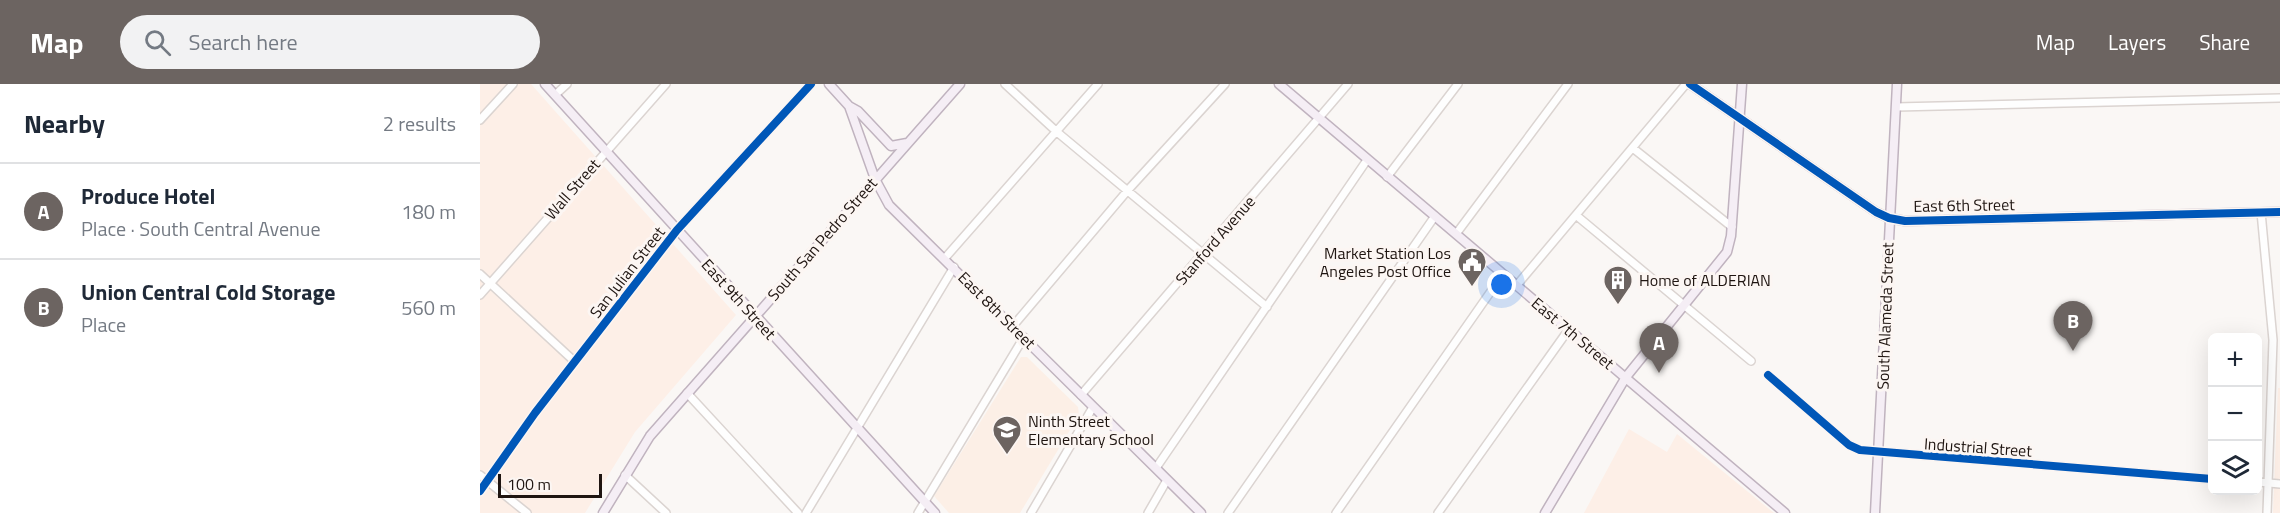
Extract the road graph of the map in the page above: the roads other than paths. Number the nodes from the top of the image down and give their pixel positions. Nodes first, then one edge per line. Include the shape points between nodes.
1 (513, 84) edge
2 (545, 84) edge
3 (567, 84) edge
4 (666, 84) edge
5 (812, 84) edge
6 (829, 84) edge
7 (960, 84) edge
8 (1005, 84) edge
9 (1098, 84) edge
10 (1225, 84) edge
11 (1279, 84) edge
12 (1348, 84) edge
13 (1458, 84) edge
14 (1568, 84) edge
15 (1688, 84) edge
16 (1742, 84) edge
17 (1897, 84) edge
18 (555, 95) junction
19 (2280, 98) edge
20 (849, 106) junction
21 (1896, 107) junction
22 (1320, 118) junction
23 (1740, 119) junction
24 (480, 120) edge
25 (1057, 132) junction
26 (908, 142) junction
27 (1634, 149) junction
28 (605, 152) junction
29 (1366, 160) junction
30 (1387, 177) junction
31 (875, 179) junction
32 (1128, 190) junction
33 (2261, 212) junction
34 (2280, 212) edge
35 (1435, 216) junction
36 (1577, 216) junction
37 (1888, 218) junction
38 (1732, 228) junction
39 (677, 230) junction
40 (1456, 234) junction
41 (1203, 254) junction
42 (945, 258) junction
43 (954, 267) junction
44 (480, 274) edge
45 (1503, 274) junction
46 (490, 283) junction
47 (1517, 285) junction
48 (480, 296) edge
49 (1267, 307) junction
50 (1684, 308) junction
51 (754, 317) junction
52 (1013, 326) junction
53 (1569, 329) junction
54 (1023, 337) junction
55 (574, 361) junction
56 (1751, 362) dead end
57 (1768, 375) dead end
58 (1626, 378) junction
59 (2277, 384) edge
60 (687, 393) junction
61 (1081, 395) junction
62 (1093, 407) junction
63 (857, 428) junction
64 (1879, 453) junction
65 (1156, 468) junction
66 (480, 475) edge
67 (625, 475) junction
68 (2208, 479) edge
69 (1167, 480) junction
70 (487, 481) junction
71 (2262, 482) edge
72 (2268, 483) junction
73 (2280, 484) edge
74 (480, 491) edge
75 (924, 502) junction
76 (527, 513) edge
77 (603, 513) edge
78 (666, 513) edge
79 (798, 513) edge
80 (806, 513) edge
81 (918, 513) edge
82 (935, 513) edge
83 (1031, 513) edge
84 (1148, 513) edge
85 (1201, 513) edge
86 (1228, 513) edge
87 (1336, 513) edge
88 (1438, 513) edge
89 (1545, 513) edge
90 (1785, 513) edge
91 (1875, 513) edge
92 (2267, 513) edge

1 - 24 street
2 - 18 main road, East 9th Street
3 - 18 street
4 - 28 street, Wall Street
5 - 39 street, San Julian Street
6 - 20 main road, East 8th Street
7 - 26 main road, South San Pedro Street
8 - 25 street
9 - 25 street
10 - 32 street
11 - 22 main road, East 7th Street
12 - 22 street, Stanford Avenue
13 - 30 street
14 - 40 street
15 - 23 main road
15 - 27 street
16 - 23 main road
17 - 21 main road, South Alameda Street
18 - 28 main road, East 9th Street
19 - 21 street
20 - 26 main road via 891,146
20 - 31 main road, East 8th Street
21 - 37 main road, South Alameda Street
22 - 29 main road, East 7th Street
22 - 41 street, Stanford Avenue
23 - 37 main road
23 - 38 main road
25 - 32 street
25 - 42 street
26 - 31 main road, South San Pedro Street
27 - 36 street
27 - 38 street
28 - 39 main road, East 9th Street
28 - 46 street, Wall Street
29 - 30 main road, East 7th Street
29 - 49 street
30 - 35 main road, East 7th Street
31 - 42 main road, East 8th Street via 889,205
31 - 51 main road, South San Pedro Street
32 - 41 street
32 - 52 street
33 - 34 main road, East 6th Street
33 - 37 main road, East 6th Street
33 - 59 street
35 - 40 main road, East 7th Street
35 - 86 street
36 - 47 street
36 - 50 street
37 - 64 main road, South Alameda Street
38 - 50 main road via 1723,260
39 - 51 main road, East 9th Street
39 - 55 street, San Julian Street
40 - 45 main road, East 7th Street
41 - 49 street
41 - 61 street, Stanford Avenue
42 - 43 main road, East 8th Street
43 - 52 main road, East 8th Street
43 - 63 street
44 - 46 street
45 - 47 main road, East 7th Street
45 - 87 street
46 - 48 street, Wall Street
46 - 55 street
47 - 53 main road, East 7th Street
49 - 65 street
50 - 56 street
50 - 58 main road
51 - 60 main road, South San Pedro Street
51 - 63 main road, East 9th Street
52 - 54 main road, East 8th Street
53 - 58 main road, East 7th Street
53 - 88 street
54 - 61 main road, East 8th Street
54 - 75 street
55 - 70 street, San Julian Street
57 - 64 street, Industrial Street via 1849,445
58 - 89 main road
58 - 90 main road, East 7th Street
59 - 72 street
60 - 67 main road, South San Pedro Street via 650,436
60 - 79 street
61 - 62 main road, East 8th Street
62 - 65 main road, East 8th Street
62 - 83 street
63 - 75 main road, East 9th Street
63 - 80 street
64 - 68 street, Industrial Street
64 - 91 main road, South Alameda Street
65 - 69 main road, East 8th Street
66 - 70 street
67 - 77 main road, South San Pedro Street
67 - 78 street
69 - 84 street
69 - 85 main road, East 8th Street
70 - 74 street, San Julian Street
70 - 76 street
71 - 72 street
72 - 73 street
72 - 92 street
75 - 81 street
75 - 82 main road, East 9th Street

